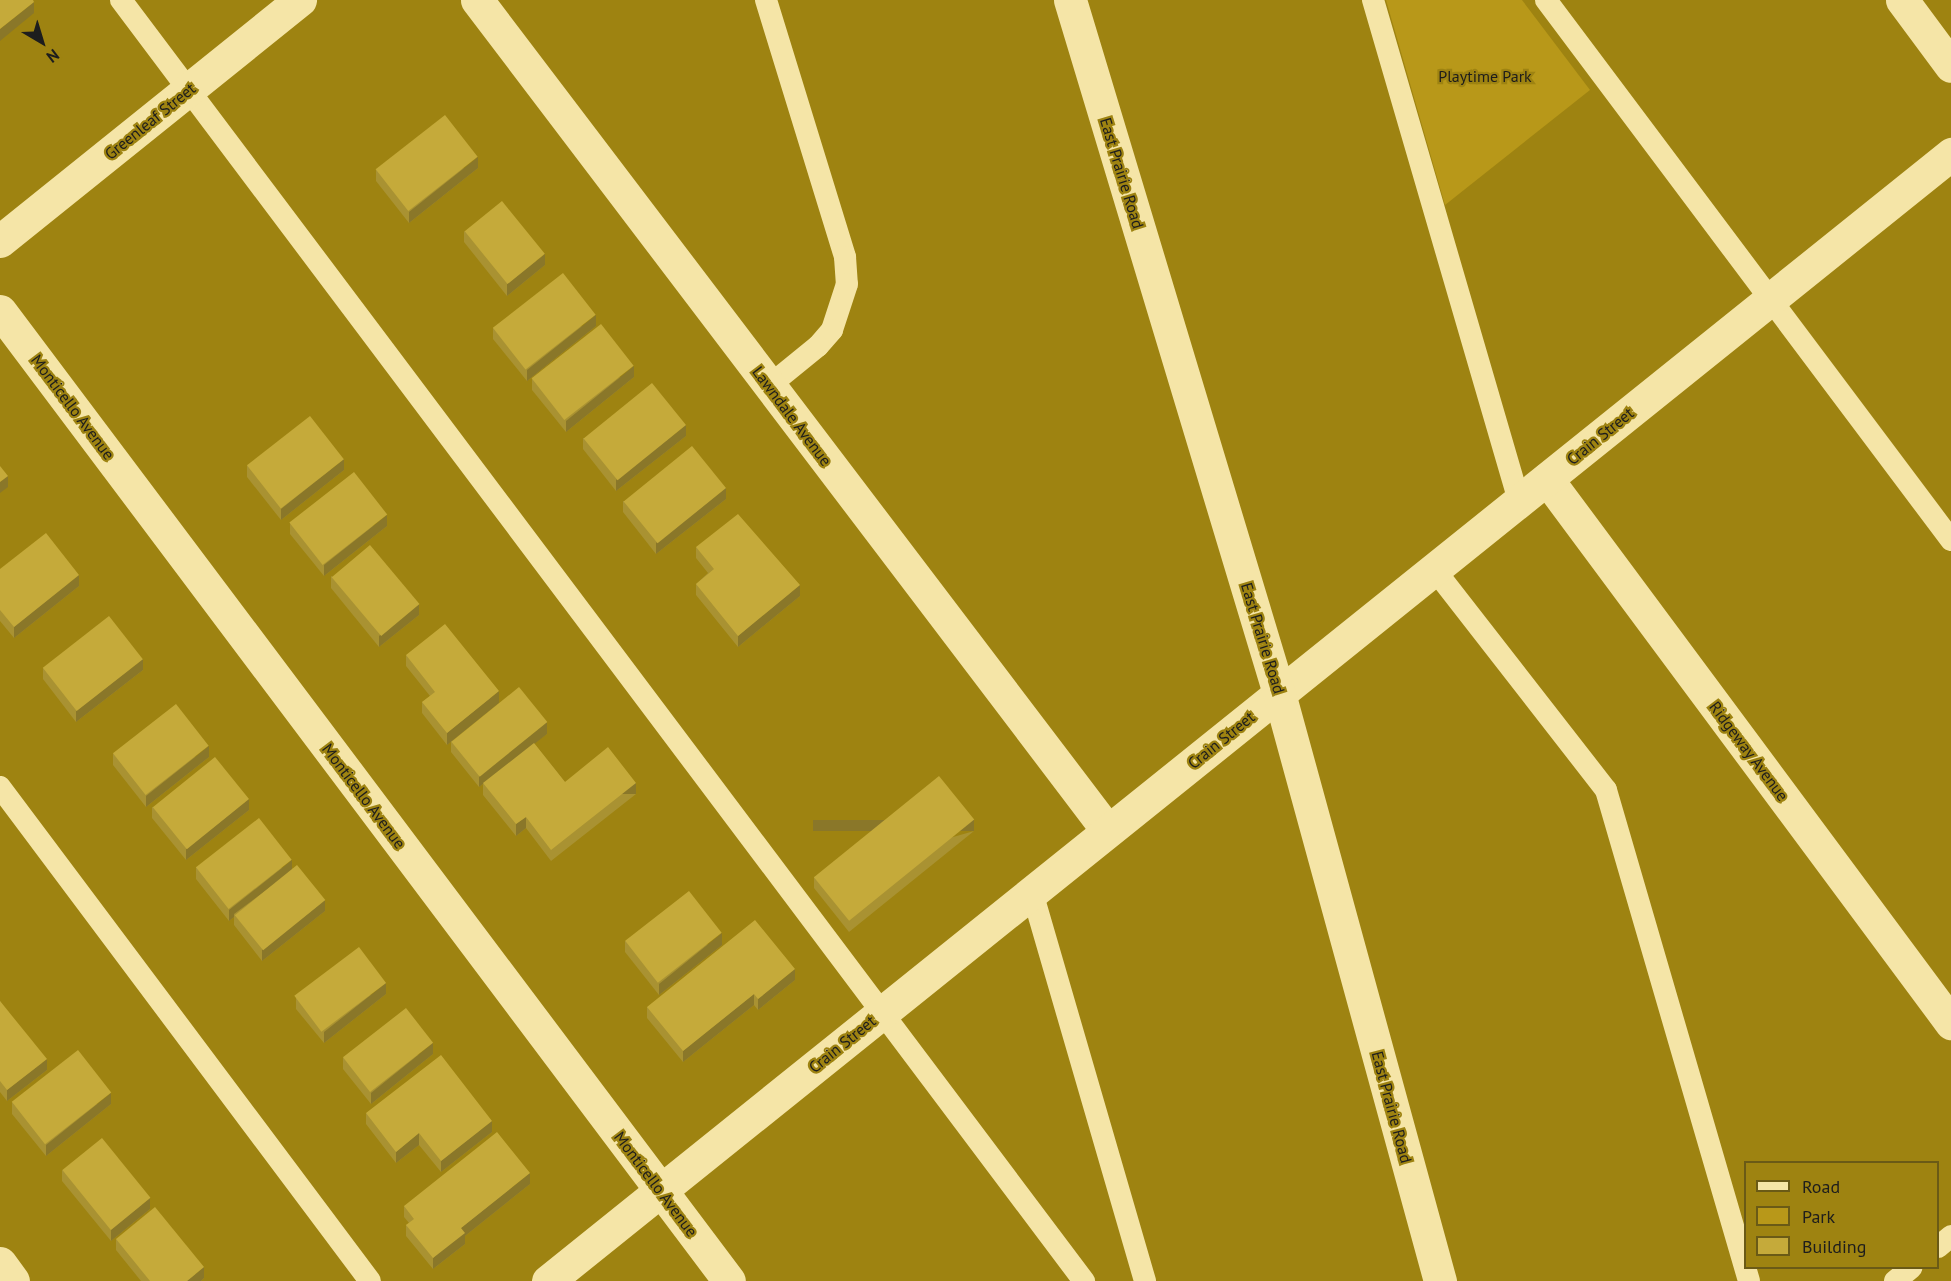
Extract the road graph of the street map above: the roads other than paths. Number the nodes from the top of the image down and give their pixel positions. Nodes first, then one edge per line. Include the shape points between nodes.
1 (121, 0) edge
2 (300, 0) edge
3 (477, 0) edge
4 (766, 0) edge
5 (1070, 0) edge
6 (1373, 0) edge
7 (1546, 0) edge
8 (1902, 0) edge
9 (1951, 66) edge
10 (189, 90) junction
11 (1951, 154) edge
12 (0, 241) edge
13 (1771, 298) junction
14 (0, 311) edge
15 (769, 386) junction
16 (1546, 479) junction
17 (1519, 501) junction
18 (1951, 540) edge
19 (1434, 569) junction
20 (1279, 693) junction
21 (0, 787) edge
22 (1108, 831) junction
23 (1032, 892) junction
24 (884, 1011) junction
25 (1951, 1023) edge
26 (661, 1190) junction
27 (1951, 1236) edge
28 (1939, 1246) edge
29 (0, 1263) edge
30 (1744, 1264) edge
31 (1910, 1269) edge
32 (14, 1281) edge
33 (370, 1281) edge
34 (548, 1281) edge
35 (729, 1281) edge
36 (1084, 1281) edge
37 (1145, 1281) edge
38 (1440, 1281) edge
39 (1894, 1281) edge

1 - 10 lane
2 - 10 street, Greenleaf Street
3 - 15 street, Lawndale Avenue
4 - 15 lane via 845,257 847,285 832,330
5 - 20 street, East Prairie Road
6 - 17 lane
7 - 13 lane
8 - 9 street
10 - 12 street, Greenleaf Street
10 - 24 lane
11 - 13 street, Crain Street
13 - 16 street, Crain Street
13 - 18 lane
14 - 26 street, Monticello Avenue
15 - 22 street, Lawndale Avenue
16 - 17 street, Crain Street
16 - 25 street, Ridgeway Avenue
17 - 19 street, Crain Street
19 - 20 street, Crain Street
19 - 30 lane via 1606,790
20 - 22 street, Crain Street
20 - 38 street, East Prairie Road
21 - 33 lane
22 - 23 street, Crain Street
23 - 24 street, Crain Street
23 - 37 lane
24 - 26 street, Crain Street
24 - 36 lane
26 - 34 street, Crain Street
26 - 35 street, Monticello Avenue
27 - 28 lane
29 - 32 street
31 - 39 lane

